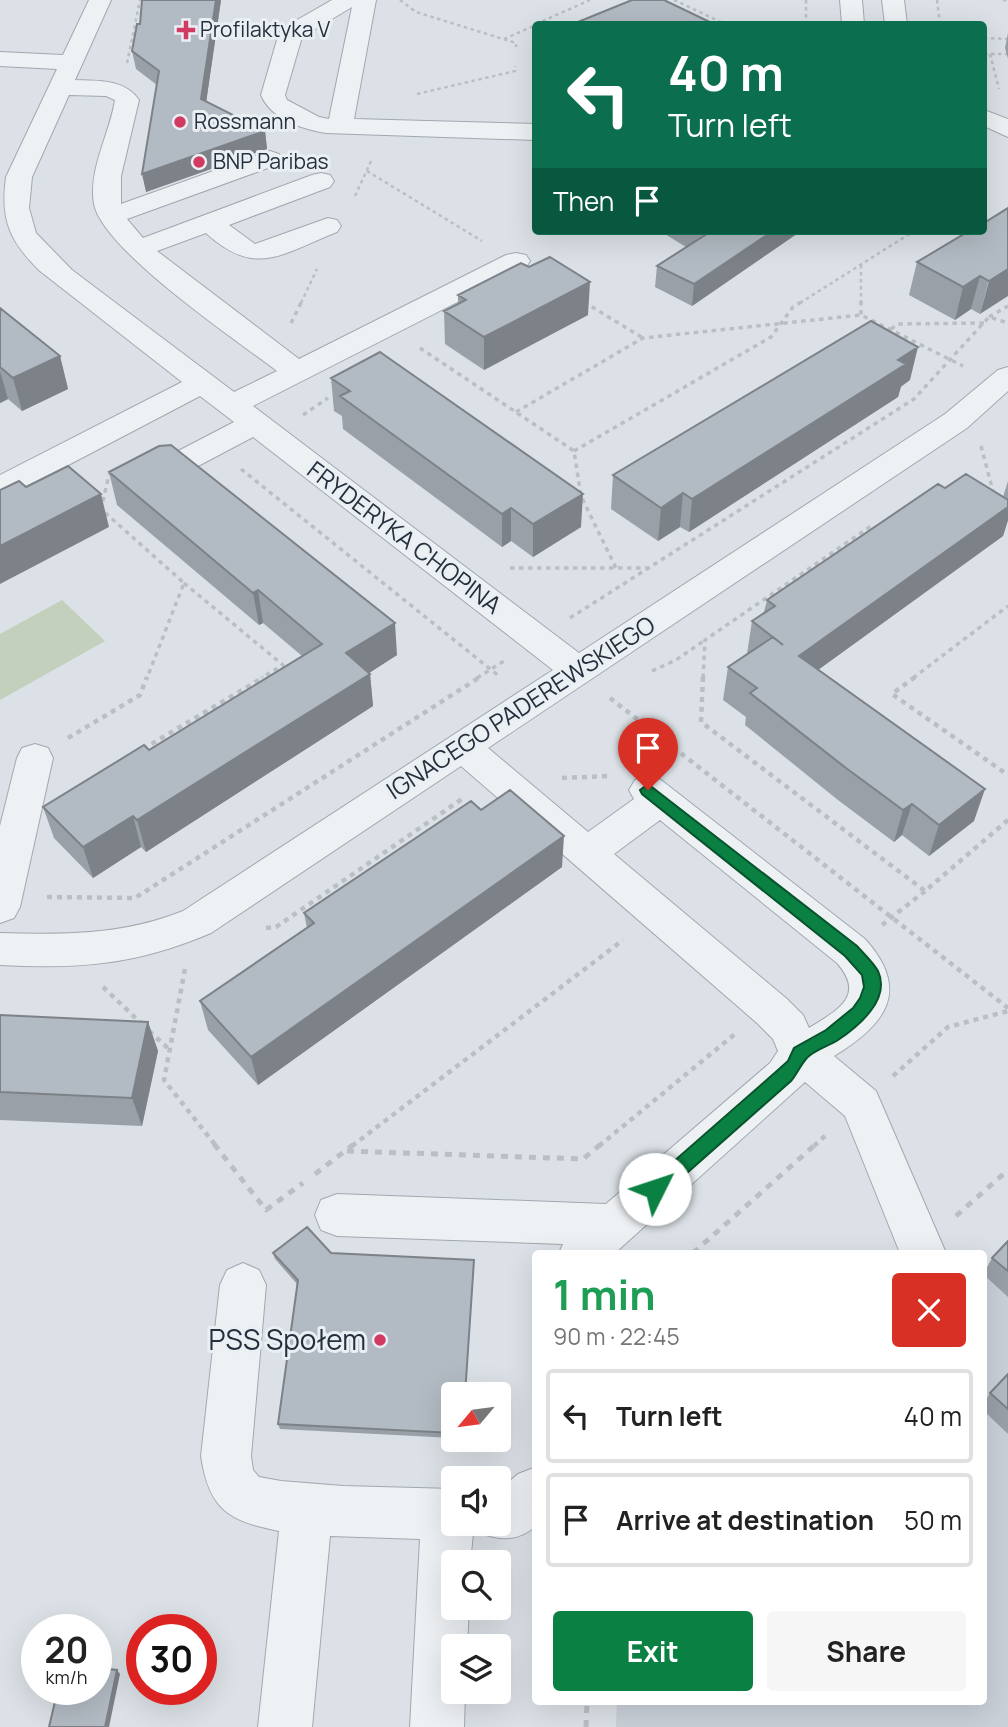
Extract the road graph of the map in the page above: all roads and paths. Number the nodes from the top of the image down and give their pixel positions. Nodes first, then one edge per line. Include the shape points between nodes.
1 (100, 0) edge
2 (348, 0) edge
3 (365, 0) edge
4 (400, 0) edge
5 (590, 0) edge
6 (674, 0) edge
7 (806, 0) edge
8 (851, 0) edge
9 (893, 0) edge
10 (937, 0) edge
11 (545, 21) edge
12 (719, 21) edge
13 (806, 21) edge
14 (853, 21) edge
15 (896, 21) edge
16 (940, 21) edge
17 (532, 27) edge
18 (987, 38) edge
19 (503, 39) junction
20 (1008, 39) edge
21 (516, 47) dead end
22 (990, 54) joint
23 (1008, 54) edge
24 (0, 59) edge
25 (515, 66) dead end
26 (65, 74) junction
27 (999, 90) dead end
28 (987, 118) edge
29 (341, 127) junction
30 (384, 128) junction
31 (1008, 129) edge
32 (532, 132) edge
33 (270, 159) dead end
34 (367, 171) junction
35 (321, 181) dead end
36 (349, 206) dead end
37 (111, 216) junction
38 (210, 222) junction
39 (328, 226) dead end
40 (908, 235) edge
41 (138, 249) junction
42 (516, 261) joint
43 (320, 264) dead end
44 (861, 265) junction
45 (579, 298) edge
46 (1008, 306) edge
47 (861, 315) junction
48 (989, 317) edge
49 (781, 323) junction
50 (984, 323) edge
51 (299, 329) dead end
52 (890, 329) junction
53 (643, 338) junction
54 (411, 342) dead end
55 (972, 370) dead end
56 (296, 371) junction
57 (1008, 376) edge
58 (201, 384) junction
59 (334, 394) dead end
60 (516, 412) junction
61 (242, 414) junction
62 (302, 416) dead end
63 (989, 437) dead end
64 (980, 443) junction
65 (214, 445) junction
66 (976, 450) dead end
67 (574, 451) junction
68 (122, 468) edge
69 (170, 468) edge
70 (6, 476) edge
71 (994, 496) edge
72 (877, 522) edge
73 (505, 568) dead end
74 (616, 568) junction
75 (649, 568) dead end
76 (184, 583) junction
77 (1008, 606) edge
78 (705, 640) junction
79 (579, 671) junction
80 (643, 675) dead end
81 (621, 690) dead end
82 (531, 702) junction
83 (463, 747) junction
84 (139, 751) edge
85 (35, 758) joint
86 (1008, 775) edge
87 (557, 778) dead end
88 (643, 789) junction
89 (1008, 820) edge
90 (587, 853) junction
91 (925, 891) junction
92 (0, 907) edge
93 (892, 918) junction
94 (626, 937) dead end
95 (0, 949) edge
96 (851, 951) junction
97 (186, 964) dead end
98 (100, 985) dead end
99 (1008, 1008) edge
100 (772, 1011) junction
101 (171, 1052) junction
102 (800, 1053) junction
103 (346, 1151) junction
104 (1008, 1170) edge
105 (337, 1215) dead end
106 (598, 1239) edge
107 (922, 1250) edge
108 (243, 1285) dead end
109 (532, 1495) edge
110 (307, 1509) junction
111 (511, 1513) edge
112 (441, 1514) edge
113 (449, 1536) edge
114 (587, 1705) edge
115 (285, 1727) edge
116 (438, 1727) edge
117 (586, 1727) edge

1 - 26 street, FRYDERYKA CHOPINA
2 - 29 street via 291,33 273,95 277,104 311,122
3 - 29 street
4 - 19 path via 416,12
5 - 11 path
6 - 12 path
7 - 13 path
8 - 14 street
9 - 15 street
10 - 16 path
17 - 19 path
18 - 20 path
19 - 21 path
22 - 23 path
22 - 27 path
24 - 26 street
25 - 30 path via 515,71 404,97 391,106
26 - 37 street via 123,94 127,100 105,190
26 - 58 street, FRYDERYKA CHOPINA via 16,191 17,222 23,236 62,276
28 - 31 street
29 - 30 street
30 - 32 street
30 - 34 path
33 - 37 street
34 - 36 path
34 - 42 path
35 - 38 street
37 - 41 street
38 - 39 street via 242,249 256,253
38 - 41 street
40 - 44 path
41 - 56 street
42 - 56 street
43 - 51 path via 290,322
44 - 47 path
44 - 49 path via 793,307
45 - 53 path
46 - 48 path
47 - 49 path
47 - 52 path
49 - 53 path
49 - 67 path via 771,337
50 - 52 path via 898,324
52 - 55 path
53 - 60 path
54 - 60 path
56 - 61 street
57 - 79 street, IGNACEGO PADEREWSKIEGO via 956,421
58 - 61 street, FRYDERYKA CHOPINA
58 - 70 street
59 - 62 path
60 - 67 path
61 - 65 street
61 - 79 street, FRYDERYKA CHOPINA
63 - 64 path
64 - 66 path
64 - 71 path
65 - 69 street
65 - 82 path
67 - 74 path via 581,496
68 - 76 path via 109,475 101,509
72 - 78 path
73 - 74 path
74 - 75 path
76 - 84 path via 283,665
76 - 85 path via 140,695
77 - 86 path via 892,694
78 - 80 path
78 - 91 path via 701,722
79 - 82 street, IGNACEGO PADEREWSKIEGO
81 - 93 path via 610,698
82 - 83 street, IGNACEGO PADEREWSKIEGO
83 - 90 street
83 - 95 street, IGNACEGO PADEREWSKIEGO via 176,932 106,949
85 - 92 street
87 - 88 path
88 - 90 street
88 - 96 street
89 - 91 path
90 - 100 street
91 - 93 path
93 - 96 path
93 - 99 path
94 - 103 path
96 - 102 street via 870,973 868,1001 846,1025
97 - 101 path
98 - 101 path
100 - 102 street via 788,1027
100 - 103 path via 747,1024 583,1159
101 - 103 path via 164,1080 266,1210
102 - 106 street via 785,1076
102 - 107 street via 861,1104
104 - 107 path
105 - 106 street
108 - 110 street via 228,1469 239,1493 252,1501
109 - 111 street
110 - 112 street
110 - 115 street
113 - 116 street
114 - 117 path

